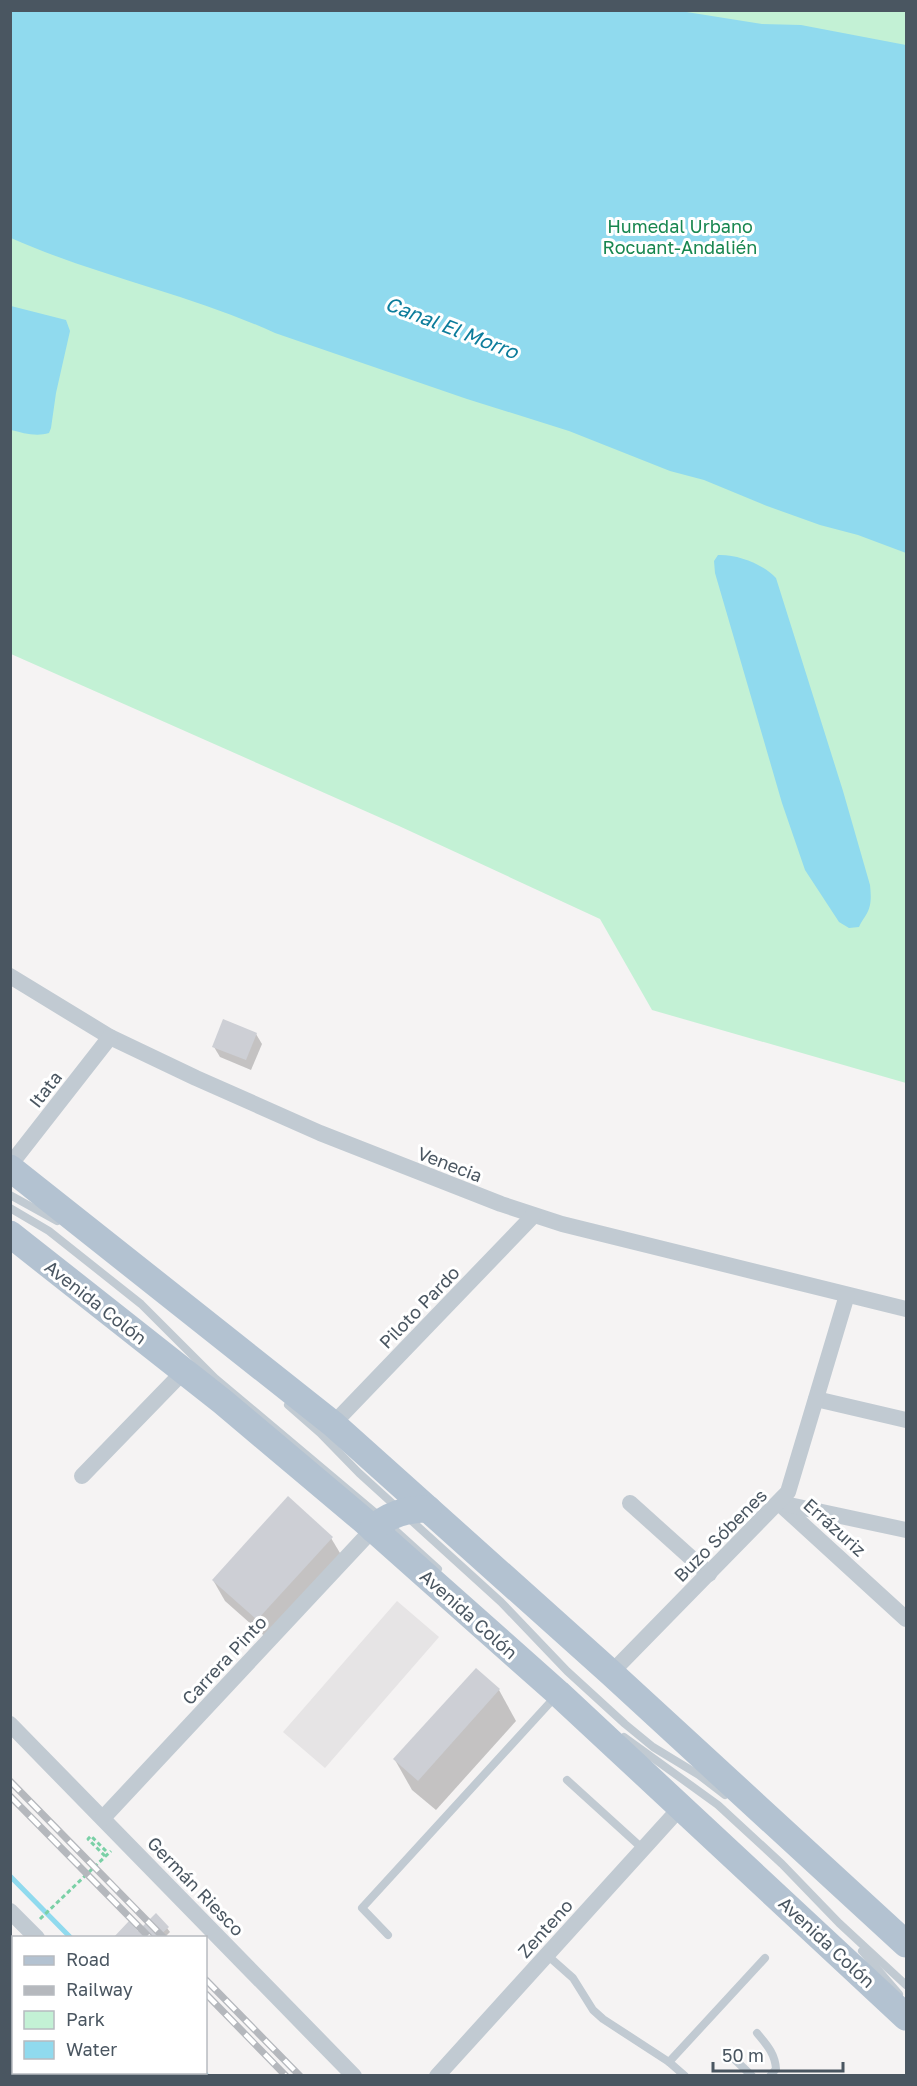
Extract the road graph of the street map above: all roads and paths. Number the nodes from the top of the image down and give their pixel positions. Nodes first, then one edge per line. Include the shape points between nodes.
1 (10, 976) edge
2 (110, 1037) junction
3 (10, 1166) edge
4 (10, 1195) edge
5 (10, 1209) edge
6 (533, 1216) junction
7 (63, 1226) dead end
8 (10, 1234) edge
9 (847, 1295) junction
10 (906, 1309) edge
11 (184, 1371) junction
12 (280, 1398) dead end
13 (816, 1400) junction
14 (906, 1420) edge
15 (333, 1424) junction
16 (82, 1476) dead end
17 (630, 1503) dead end
18 (779, 1503) junction
19 (428, 1509) junction
20 (386, 1520) junction
21 (906, 1530) edge
22 (709, 1574) junction
23 (446, 1576) dead end
24 (906, 1619) edge
25 (611, 1673) junction
26 (558, 1693) junction
27 (10, 1724) edge
28 (615, 1729) dead end
29 (567, 1780) dead end
30 (734, 1803) dead end
31 (681, 1807) junction
32 (103, 1818) junction
33 (774, 1836) dead end
34 (643, 1850) junction
35 (105, 1856) junction
36 (824, 1868) junction
37 (10, 1911) edge
38 (40, 1920) dead end
39 (839, 1923) junction
40 (388, 1935) dead end
41 (35, 1936) edge
42 (906, 1944) edge
43 (547, 1955) junction
44 (765, 1958) dead end
45 (906, 1985) edge
46 (906, 2004) edge
47 (906, 2017) edge
48 (757, 2033) dead end
49 (730, 2055) dead end
50 (669, 2062) junction
51 (354, 2076) edge
52 (437, 2076) edge
53 (685, 2076) edge
54 (752, 2076) edge
55 (770, 2076) edge

1 - 2 street, Venecia
2 - 3 street, Itata
2 - 6 street, Venecia via 320,1133
3 - 15 main road
4 - 7 lane
5 - 20 lane via 49,1230 126,1292 215,1378
6 - 9 street, Venecia
6 - 15 street, Piloto Pardo
8 - 11 main road, Avenida Colón
9 - 10 street, Venecia
9 - 13 street, Buzo Sóbenes
11 - 16 street
11 - 20 main road, Avenida Colón
12 - 20 lane via 344,1459
13 - 14 street
13 - 18 street, Buzo Sóbenes via 791,1485
15 - 19 main road
17 - 22 street
18 - 21 street, Errázuriz
18 - 22 street, Buzo Sóbenes
18 - 24 street, Errázuriz
19 - 20 main road
19 - 25 main road
20 - 23 lane
20 - 26 main road, Avenida Colón
20 - 30 lane via 513,1613 567,1671 625,1724
20 - 32 street, Carrera Pinto
22 - 25 street, Buzo Sóbenes
25 - 36 main road
26 - 31 main road, Avenida Colón
26 - 40 lane via 362,1908
27 - 32 street, Germán Riesco
28 - 39 lane via 718,1805
29 - 34 lane
31 - 34 street, Zenteno
31 - 47 main road, Avenida Colón
32 - 51 street, Germán Riesco
33 - 36 lane
34 - 43 street, Zenteno
35 - 35 path via 88,1839 91,1836 108,1853
35 - 38 path
36 - 42 main road
37 - 41 street
39 - 45 lane
39 - 46 lane
43 - 50 lane via 573,1978 603,2019
43 - 52 street, Zenteno
44 - 50 lane
48 - 55 lane via 776,2060 776,2069
49 - 54 lane
50 - 53 lane

